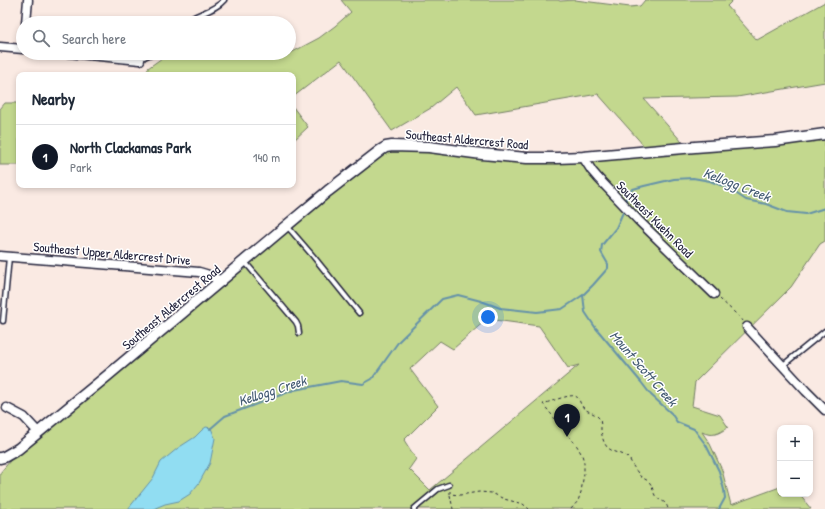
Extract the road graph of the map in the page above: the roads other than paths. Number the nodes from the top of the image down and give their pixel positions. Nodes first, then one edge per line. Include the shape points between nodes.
1 (28, 0) edge
2 (224, 0) edge
3 (27, 16) edge
4 (196, 16) edge
5 (0, 47) edge
6 (16, 48) edge
7 (825, 134) edge
8 (583, 157) junction
9 (287, 226) junction
10 (0, 256) edge
11 (9, 257) junction
12 (244, 261) junction
13 (221, 282) junction
14 (714, 294) road end
15 (359, 313) dead end
16 (3, 321) dead end
17 (747, 327) road end
18 (825, 331) edge
19 (299, 333) dead end
20 (782, 366) junction
21 (7, 408) dead end
22 (825, 410) edge
23 (38, 432) junction
24 (1, 460) edge
25 (449, 485) road end
26 (414, 509) edge

1 - 3 street
2 - 4 lane
5 - 6 street
7 - 8 street, Southeast Aldercrest Road via 775,141
8 - 9 street, Southeast Aldercrest Road via 527,158 429,147 386,147
8 - 14 street, Southeast Kuehn Road via 592,172
9 - 12 street, Southeast Aldercrest Road
9 - 15 lane
10 - 11 street, Southeast Upper Aldercrest Drive
11 - 13 street, Southeast Upper Aldercrest Drive via 199,272
11 - 16 lane
12 - 13 street, Southeast Aldercrest Road
12 - 19 lane via 296,322
13 - 23 street, Southeast Aldercrest Road
17 - 20 street
18 - 20 lane
20 - 22 street
21 - 23 street via 24,417
23 - 24 street, Southeast Aldercrest Road
25 - 26 lane via 438,489

